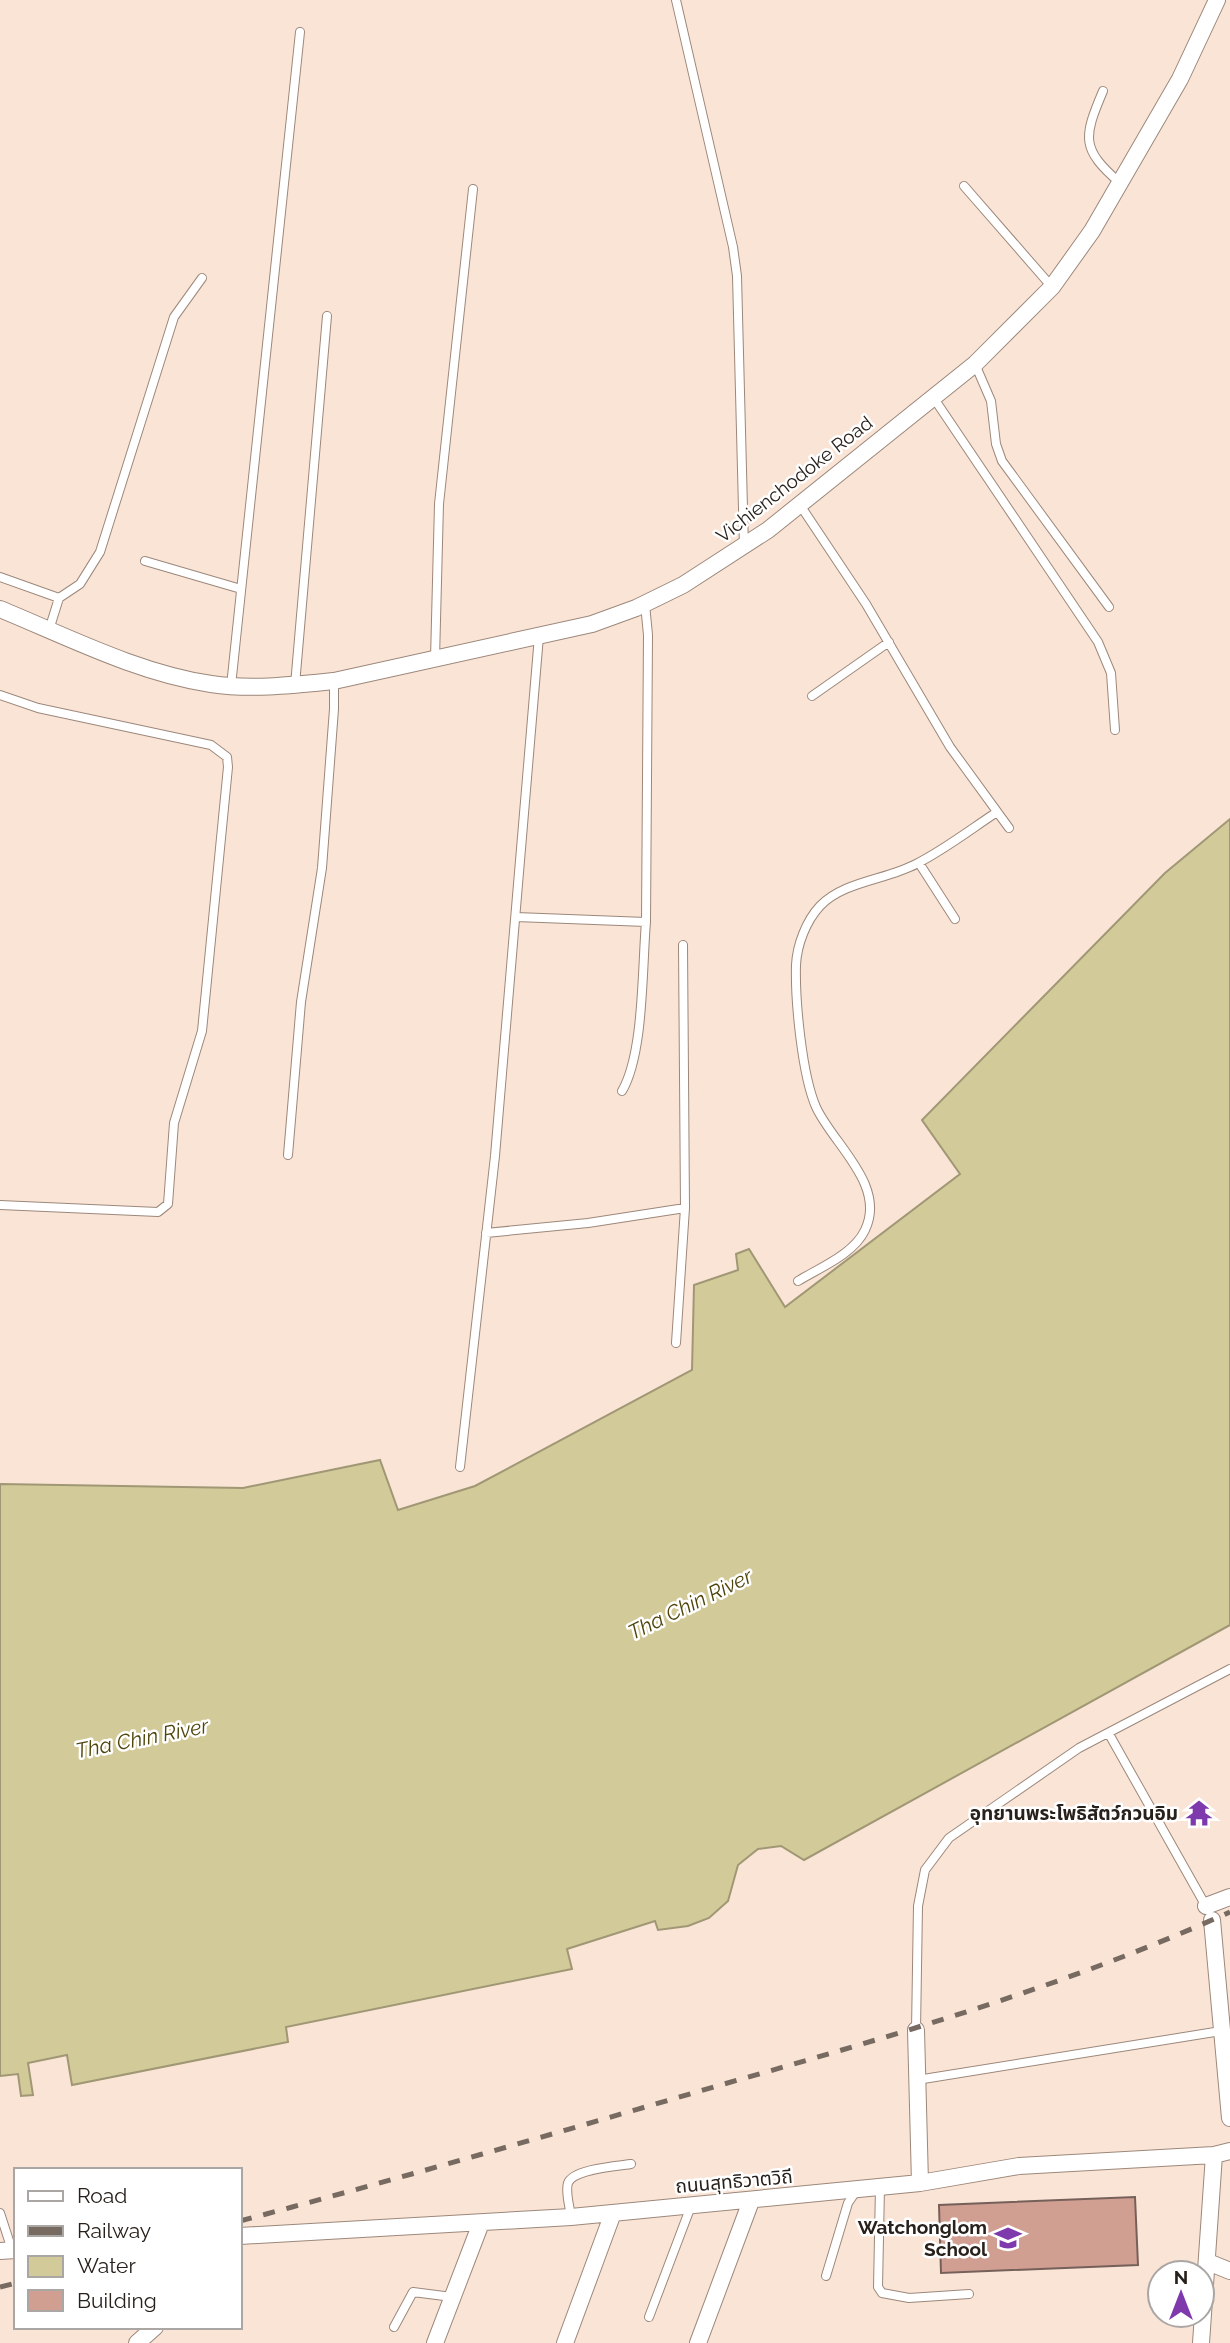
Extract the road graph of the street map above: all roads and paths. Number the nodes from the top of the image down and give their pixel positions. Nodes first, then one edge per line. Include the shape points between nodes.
1 (676, 0) edge
2 (1217, 0) edge
3 (300, 32) dead end
4 (1103, 91) dead end
5 (1120, 183) junction
6 (964, 186) dead end
7 (473, 190) dead end
8 (202, 278) dead end
9 (1052, 287) junction
10 (327, 316) dead end
11 (975, 364) junction
12 (933, 397) junction
13 (800, 505) junction
14 (744, 548) junction
15 (145, 561) dead end
16 (0, 577) edge
17 (241, 589) junction
18 (59, 598) junction
19 (645, 604) junction
20 (1109, 607) dead end
21 (0, 610) edge
22 (49, 630) junction
23 (539, 636) junction
24 (889, 642) junction
25 (435, 659) junction
26 (334, 681) junction
27 (295, 685) junction
28 (231, 686) junction
29 (0, 695) edge
30 (812, 696) dead end
31 (1115, 730) dead end
32 (997, 812) junction
33 (1009, 828) dead end
34 (919, 863) junction
35 (516, 917) junction
36 (955, 919) dead end
37 (646, 922) junction
38 (682, 946) dead end
39 (622, 1091) dead end
40 (288, 1155) dead end
41 (0, 1205) edge
42 (685, 1208) junction
43 (486, 1233) junction
44 (798, 1281) dead end
45 (677, 1343) dead end
46 (460, 1467) dead end
47 (1230, 1670) edge
48 (1110, 1734) junction
49 (1230, 1897) edge
50 (1209, 1913) junction
51 (916, 2030) joint
52 (1221, 2031) junction
53 (918, 2080) junction
54 (1230, 2118) edge
55 (1222, 2153) edge
56 (631, 2164) dead end
57 (920, 2183) junction
58 (880, 2188) junction
59 (857, 2190) junction
60 (751, 2200) junction
61 (691, 2206) junction
62 (0, 2213) edge
63 (613, 2213) junction
64 (571, 2217) junction
65 (481, 2223) junction
66 (242, 2236) edge
67 (9, 2250) edge
68 (1208, 2259) edge
69 (826, 2276) dead end
70 (969, 2294) dead end
71 (452, 2297) junction
72 (649, 2317) dead end
73 (394, 2327) dead end
74 (153, 2329) edge
75 (136, 2343) edge
76 (435, 2343) edge
77 (565, 2343) edge
78 (698, 2343) edge

1 - 14 lane via 737,276
2 - 5 street, Vichienchodoke Road via 1180,79
3 - 17 lane
4 - 5 lane via 1088,128 1088,143 1093,158
5 - 9 street, Vichienchodoke Road
6 - 9 lane
7 - 25 lane via 439,504
8 - 18 lane via 174,317 100,552 80,584
9 - 11 street, Vichienchodoke Road
10 - 27 lane
11 - 12 street, Vichienchodoke Road
11 - 20 lane via 991,401 1002,461
12 - 13 street, Vichienchodoke Road
12 - 31 lane via 1098,642 1111,673
13 - 14 street, Vichienchodoke Road
13 - 24 lane
14 - 19 street, Vichienchodoke Road
15 - 17 lane
16 - 18 lane
17 - 28 lane
18 - 22 lane
19 - 23 street, Vichienchodoke Road via 592,624
19 - 37 lane
21 - 22 street, Vichienchodoke Road
22 - 28 street, Vichienchodoke Road via 166,673
23 - 25 street, Vichienchodoke Road
23 - 35 lane
24 - 30 lane
24 - 32 lane via 950,747
25 - 26 street, Vichienchodoke Road
26 - 27 street, Vichienchodoke Road
26 - 40 lane via 322,868 301,1002
27 - 28 street, Vichienchodoke Road
29 - 41 lane via 38,708 211,745 227,757 228,781 202,1031 174,1124 168,1204 158,1212
32 - 33 lane
32 - 34 lane
34 - 36 lane
34 - 44 lane via 830,897 809,921 802,939 796,963 808,1085 816,1109 862,1181 869,1213 865,1230 854,1244
35 - 37 lane
35 - 43 lane
37 - 39 lane via 634,1055
38 - 42 lane
42 - 43 lane
42 - 45 lane
43 - 46 lane
47 - 48 lane
48 - 50 lane
48 - 51 lane via 1079,1748 949,1838 925,1870 918,1906
49 - 50 street
50 - 52 street
51 - 53 street
52 - 53 lane
52 - 54 street
53 - 57 street
55 - 57 street, ถนนสุทธิวาตวิถี via 1020,2166
55 - 68 street
56 - 64 lane via 570,2178
57 - 58 street, ถนนสุทธิวาตวิถี
58 - 59 street, ถนนสุทธิวาตวิถี
58 - 70 lane via 881,2293 909,2298
59 - 60 street, ถนนสุทธิวาตวิถี
59 - 69 lane via 848,2203
60 - 61 street, ถนนสุทธิวาตวิถี
60 - 78 street
61 - 63 street, ถนนสุทธิวาตวิถี
61 - 72 lane
62 - 67 lane
63 - 64 street, ถนนสุทธิวาตวิถี
63 - 77 street
64 - 65 street, ถนนสุทธิวาตวิถี
65 - 66 street, ถนนสุทธิวาตวิถี
65 - 71 street
71 - 73 lane via 413,2292
71 - 76 street
74 - 75 street

